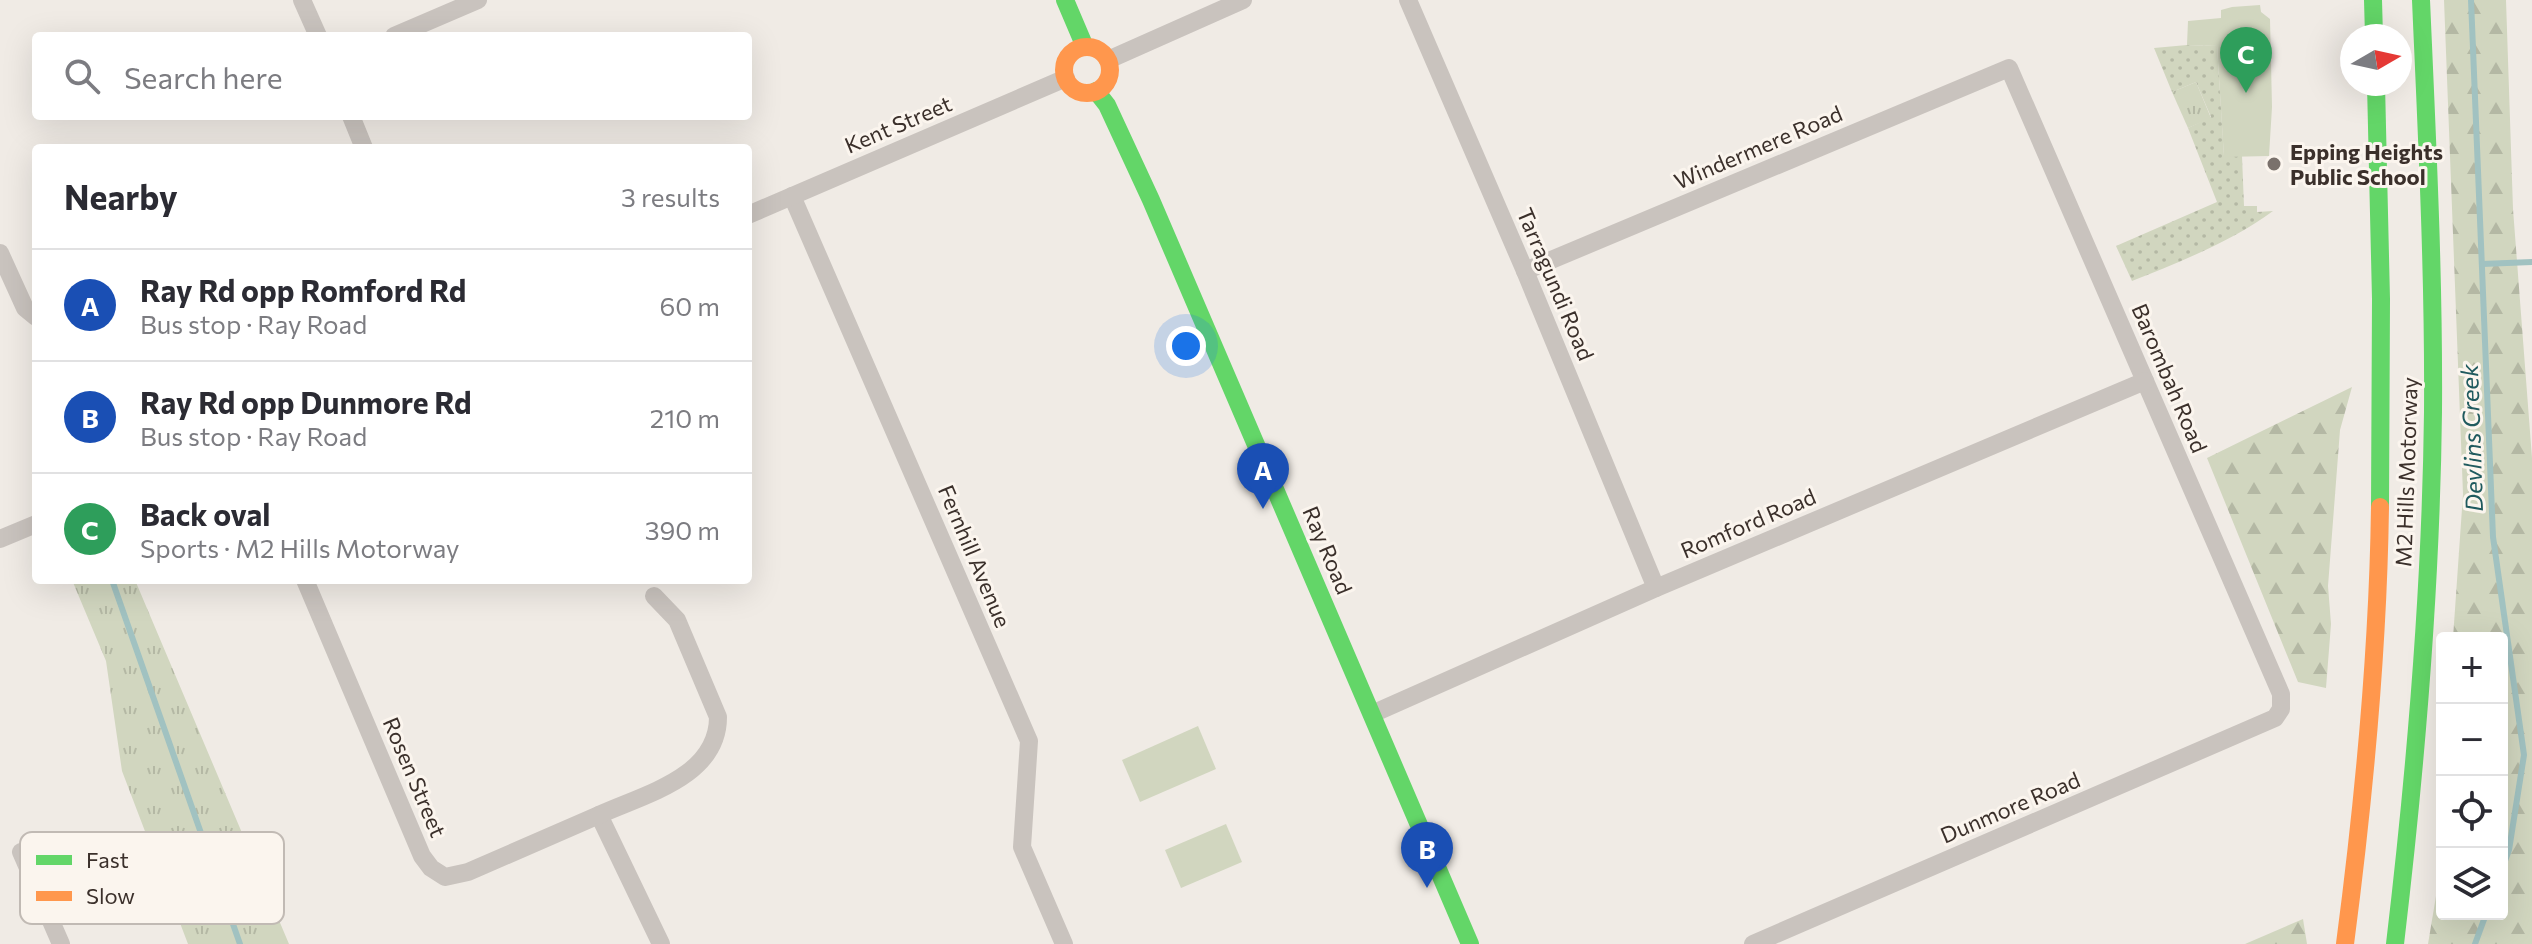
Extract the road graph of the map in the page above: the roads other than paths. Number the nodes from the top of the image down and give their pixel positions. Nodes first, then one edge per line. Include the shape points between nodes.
1 (302, 0) edge
2 (478, 0) edge
3 (1065, 0) edge
4 (1243, 0) edge
5 (1408, 0) edge
6 (2373, 0) edge
7 (2421, 0) edge
8 (2374, 24) edge
9 (316, 32) edge
10 (403, 32) edge
11 (1085, 47) junction
12 (1108, 60) junction
13 (2009, 68) joint
14 (1066, 78) junction
15 (1096, 91) junction
16 (2376, 96) edge
17 (353, 120) edge
18 (362, 144) edge
19 (792, 196) junction
20 (752, 213) edge
21 (0, 253) edge
22 (1525, 271) junction
23 (32, 314) edge
24 (2145, 381) junction
25 (32, 526) edge
26 (0, 539) edge
27 (307, 584) edge
28 (1656, 588) junction
29 (654, 596) dead end
30 (2281, 709) joint
31 (1372, 714) junction
32 (599, 815) junction
33 (52, 924) edge
34 (61, 944) edge
35 (661, 944) edge
36 (1064, 944) edge
37 (1470, 944) edge
38 (1753, 944) edge
39 (2345, 944) edge
40 (2395, 944) edge

1 - 9 street
2 - 10 street
3 - 11 main road
4 - 12 street
5 - 22 street, Tarragundi Road
6 - 8 main road
7 - 40 main road, M2 Hills Motorway via 2433,335 2431,491 2413,789
11 - 12 main road via 1099,50
11 - 14 main road via 1068,57
12 - 15 main road via 1107,81
13 - 22 street, Windermere Road
13 - 24 street, Barombah Road
14 - 15 main road via 1075,89
14 - 19 street, Kent Street
15 - 31 main road, Ray Road via 1151,200
16 - 39 main road, M2 Hills Motorway via 2383,332 2380,513 2362,808
17 - 18 street
19 - 20 street, Kent Street
19 - 36 street, Fernhill Avenue via 1029,741 1022,847
21 - 23 street
22 - 28 street, Tarragundi Road
24 - 28 street, Romford Road
24 - 30 street, Barombah Road via 2281,694
25 - 26 street
27 - 32 street, Rosen Street via 431,868 445,877 468,872
28 - 31 street, Romford Road
29 - 32 street, Rosen Street via 677,620 718,717 715,741 690,773
30 - 38 street, Dunmore Road via 2275,718
31 - 37 main road, Ray Road
32 - 35 street
33 - 34 street

